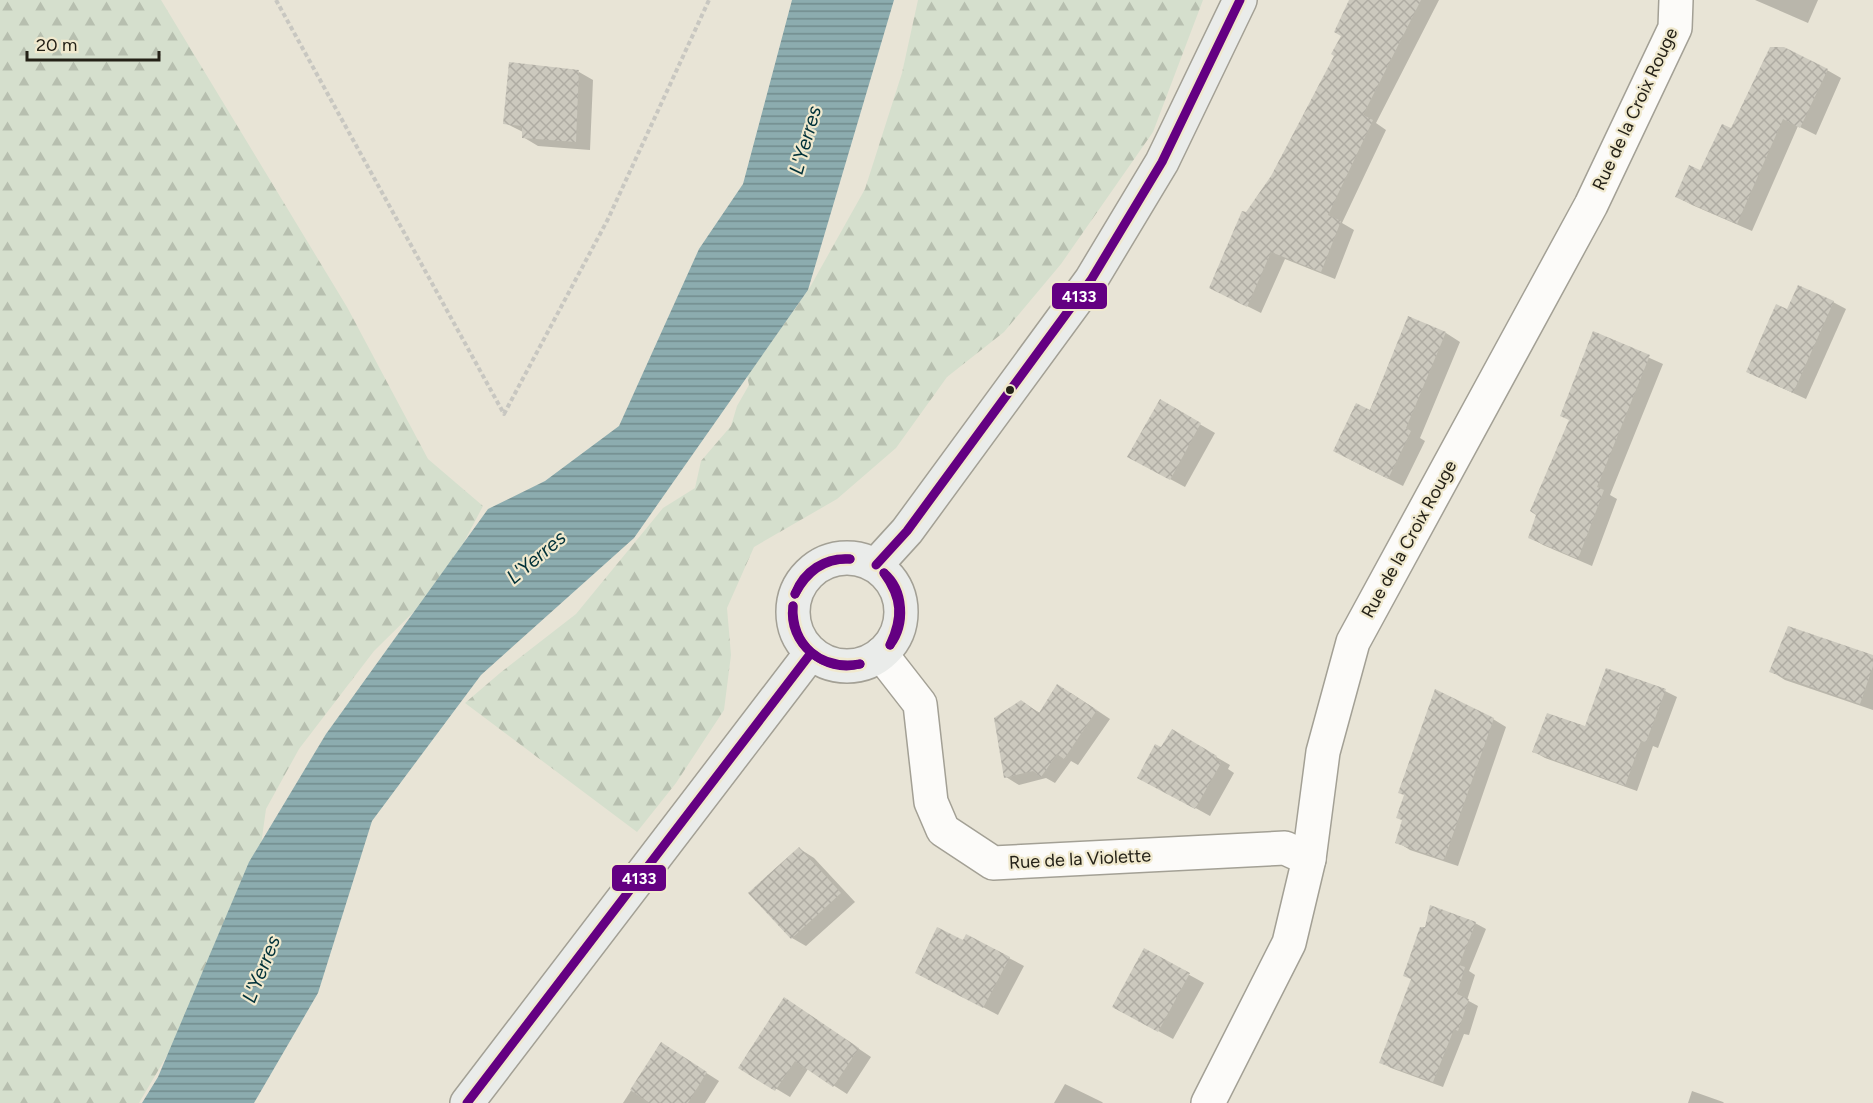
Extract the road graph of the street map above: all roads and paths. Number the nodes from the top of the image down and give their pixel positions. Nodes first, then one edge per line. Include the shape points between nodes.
1 (276, 0) edge
2 (709, 0) edge
3 (1240, 0) edge
4 (1676, 0) edge
5 (876, 565) junction
6 (811, 653) junction
7 (881, 654) junction
8 (1309, 859) junction
9 (467, 1103) edge
10 (1208, 1103) edge

1 - 2 path via 504,414 608,219
3 - 5 street via 1162,162 1091,280 907,531
4 - 8 street, Rue de la Croix Rouge via 1675,28 1591,205 1353,642 1323,752
5 - 6 street via 841,558 823,562 808,572 792,604 799,639
5 - 7 street via 898,591 901,608 893,642
6 - 7 street via 823,662 846,666 868,663
6 - 9 street
7 - 8 street, Rue de la Violette via 920,704 931,802 944,830 993,863 1285,848
8 - 10 street, Rue de la Croix Rouge via 1289,943

